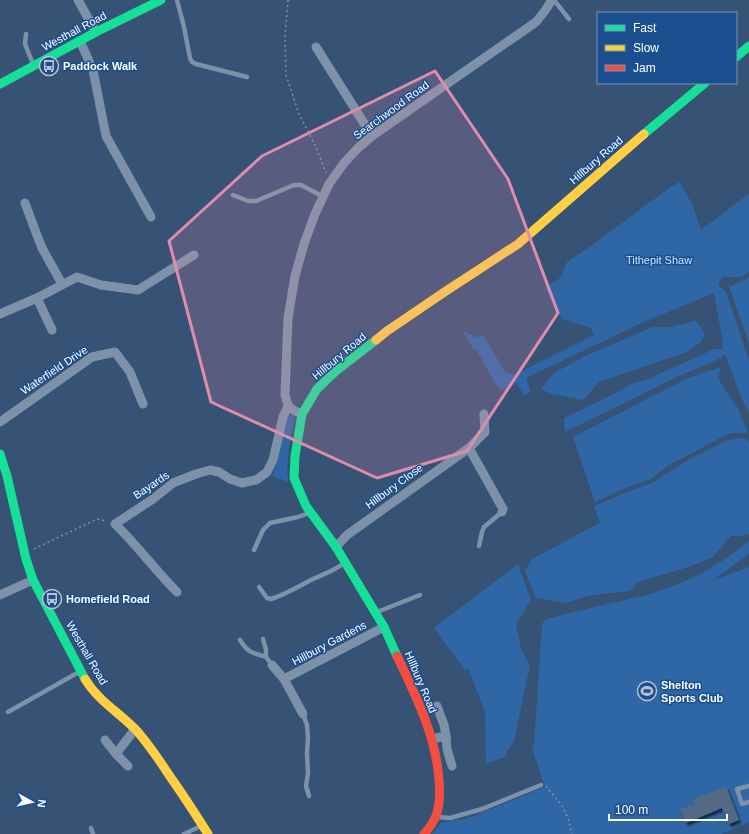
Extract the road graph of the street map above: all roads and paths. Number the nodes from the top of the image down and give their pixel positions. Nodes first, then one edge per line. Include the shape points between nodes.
1 (78, 0) edge
2 (161, 0) edge
3 (177, 0) edge
4 (288, 0) edge
5 (553, 0) edge
6 (569, 19) dead end
7 (96, 32) junction
8 (26, 34) dead end
9 (80, 41) junction
10 (749, 46) edge
11 (316, 47) dead end
12 (737, 56) edge
13 (33, 66) junction
14 (247, 77) dead end
15 (0, 84) edge
16 (704, 84) edge
17 (372, 136) junction
18 (329, 184) junction
19 (233, 195) dead end
20 (324, 197) junction
21 (25, 203) dead end
22 (151, 217) dead end
23 (194, 255) dead end
24 (62, 284) junction
25 (37, 298) junction
26 (0, 314) edge
27 (52, 330) dead end
28 (143, 404) dead end
29 (288, 406) junction
30 (302, 414) junction
31 (484, 414) dead end
32 (0, 422) edge
33 (468, 448) junction
34 (0, 454) edge
35 (4, 478) edge
36 (502, 512) joint
37 (311, 513) junction
38 (115, 524) junction
39 (479, 546) dead end
40 (336, 547) junction
41 (254, 550) dead end
42 (24, 553) junction
43 (345, 562) junction
44 (33, 580) junction
45 (259, 587) dead end
46 (177, 592) dead end
47 (0, 595) edge
48 (420, 595) dead end
49 (376, 613) junction
50 (384, 627) junction
51 (263, 639) dead end
52 (240, 640) dead end
53 (266, 657) junction
54 (272, 665) joint
55 (80, 671) junction
56 (284, 679) junction
57 (437, 706) dead end
58 (8, 712) dead end
59 (303, 714) joint
60 (135, 729) junction
61 (446, 736) junction
62 (432, 739) junction
63 (105, 740) dead end
64 (116, 754) junction
65 (128, 766) dead end
66 (452, 766) dead end
67 (541, 785) joint
68 (749, 786) edge
69 (309, 796) dead end
70 (749, 802) edge
71 (436, 816) junction
72 (203, 825) junction
73 (91, 828) dead end
74 (93, 834) edge
75 (184, 834) edge
76 (208, 834) edge
77 (424, 834) edge
78 (572, 834) edge

1 - 7 street
2 - 7 main road, Westhall Road
3 - 14 lane via 192,62
4 - 18 path via 284,37 286,75
5 - 6 lane
5 - 17 street, Searchwood Road via 536,22
7 - 9 main road, Westhall Road
8 - 13 lane via 25,44
9 - 13 main road, Westhall Road
9 - 22 street via 92,70 106,136
10 - 12 main road
11 - 17 street
13 - 15 main road, Westhall Road
16 - 30 main road, Hillbury Road via 518,244 387,331 336,371 318,389
17 - 18 street, Searchwood Road via 344,163
18 - 20 street, Searchwood Road
19 - 20 lane via 248,201 256,200 294,185 301,185
20 - 29 street, Searchwood Road via 315,214 295,276 288,318 285,395
21 - 24 street via 42,248
23 - 24 street via 138,290 101,285 77,276
24 - 25 street
25 - 26 street
25 - 27 street
28 - 32 street, Waterfield Drive via 130,372 115,352 92,357
29 - 30 street
29 - 38 street, Bayards via 282,417 273,460 267,472 256,480 242,483 210,470 196,474 174,483
30 - 37 main road, Hillbury Road via 294,478
31 - 33 street, Hillbury Close via 485,432
33 - 36 street via 503,509
33 - 40 street, Hillbury Close via 347,535
34 - 35 main road, Westhall Road
35 - 42 main road, Westhall Road
36 - 39 lane via 484,527
37 - 40 main road, Hillbury Road
37 - 41 lane via 270,523
38 - 42 path via 97,519
38 - 46 street
40 - 43 main road, Hillbury Road
42 - 44 main road, Westhall Road
43 - 45 lane via 337,569 271,599 267,598
43 - 49 main road, Hillbury Road
44 - 47 street
44 - 55 main road, Westhall Road
48 - 49 lane
49 - 50 main road, Hillbury Road
50 - 56 street, Hillbury Gardens
50 - 62 main road, Hillbury Road via 420,705
51 - 53 lane
52 - 53 lane via 250,652
53 - 54 lane
54 - 56 street, Hillbury Gardens
55 - 58 lane
55 - 60 main road, Westhall Road via 89,686 106,704
56 - 59 street, Hillbury Gardens
57 - 61 street
59 - 69 lane via 308,738 306,786
60 - 64 street
60 - 72 main road, Westhall Road via 150,746
61 - 62 street
61 - 66 street
62 - 71 main road, Hillbury Road via 438,766 440,795
63 - 64 street
64 - 65 street
67 - 71 lane via 482,809 450,818
67 - 78 path via 548,787 563,807
68 - 70 lane via 737,789 742,804
71 - 77 main road, Hillbury Road
72 - 75 lane
72 - 76 main road, Westhall Road
73 - 74 lane

